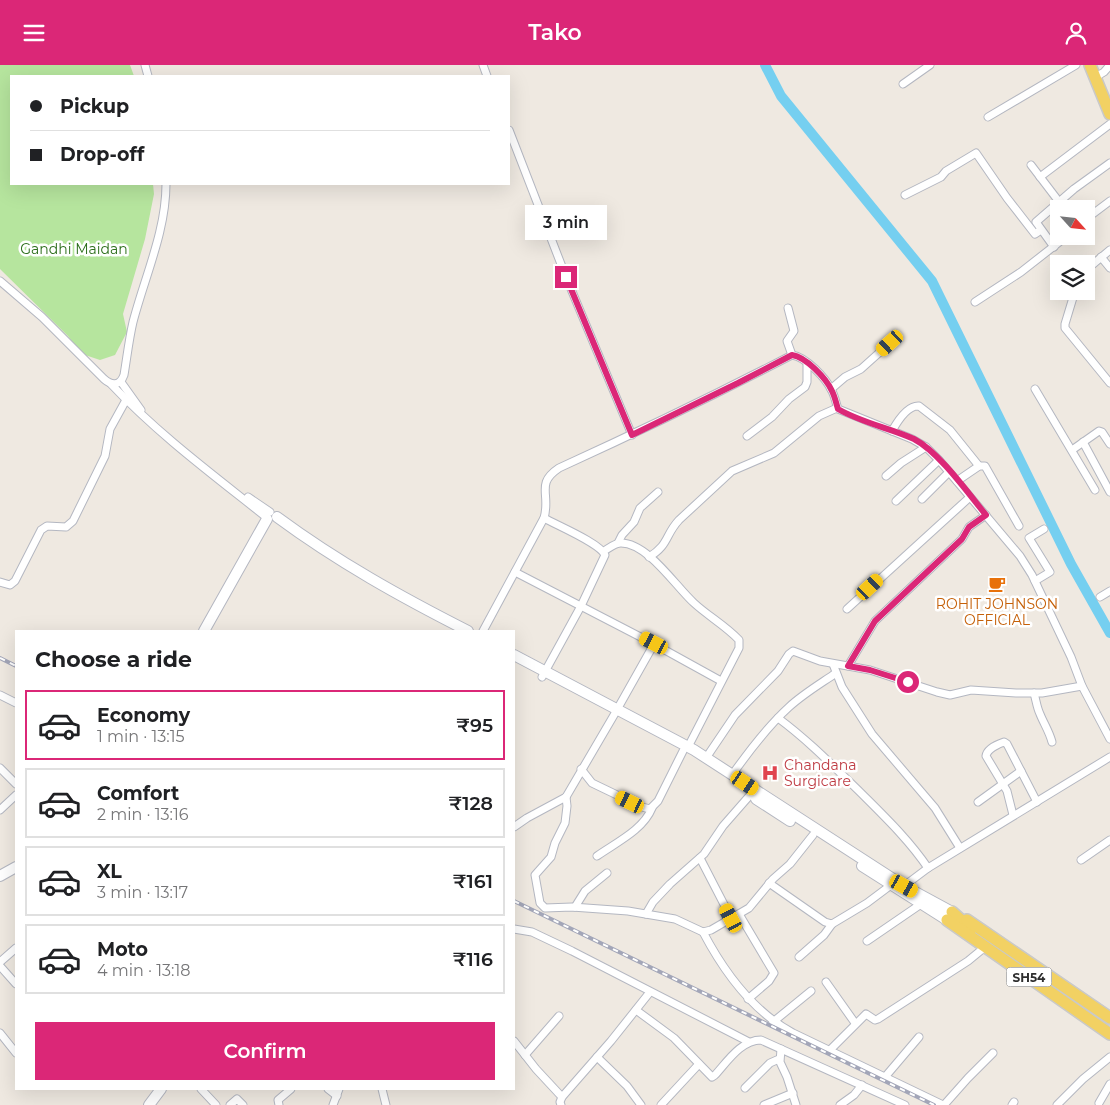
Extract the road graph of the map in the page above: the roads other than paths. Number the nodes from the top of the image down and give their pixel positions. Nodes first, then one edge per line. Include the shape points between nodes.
1 (930, 65) edge
2 (1076, 65) edge
3 (1090, 65) edge
4 (1110, 65) edge
5 (1094, 78) junction
6 (903, 84) dead end
7 (1110, 114) edge
8 (988, 117) dead end
9 (1110, 124) edge
10 (510, 133) edge
11 (1110, 163) edge
12 (1031, 165) dead end
13 (1040, 177) junction
14 (166, 185) edge
15 (904, 195) dead end
16 (1058, 200) edge
17 (1063, 200) edge
18 (1110, 201) edge
19 (1050, 211) edge
20 (1095, 212) edge
21 (1041, 230) junction
22 (1056, 245) edge
23 (1054, 247) junction
24 (1110, 250) edge
25 (1101, 257) junction
26 (1095, 262) edge
27 (1110, 268) edge
28 (0, 281) edge
29 (1072, 300) edge
30 (975, 302) dead end
31 (788, 308) dead end
32 (890, 343) dead end
33 (792, 355) junction
34 (807, 363) junction
35 (121, 382) junction
36 (1110, 383) edge
37 (110, 384) junction
38 (832, 389) junction
39 (1035, 389) dead end
40 (126, 400) junction
41 (837, 408) junction
42 (892, 431) junction
43 (632, 435) junction
44 (746, 435) dead end
45 (1083, 442) junction
46 (1110, 444) edge
47 (926, 447) junction
48 (1072, 450) junction
49 (939, 460) junction
50 (979, 466) junction
51 (949, 472) junction
52 (886, 476) dead end
53 (957, 481) junction
54 (1109, 487) edge
55 (1096, 491) dead end
56 (658, 492) dead end
57 (970, 497) junction
58 (922, 499) dead end
59 (896, 501) dead end
60 (986, 515) junction
61 (270, 518) junction
62 (544, 518) junction
63 (1019, 526) dead end
64 (1044, 529) dead end
65 (618, 543) junction
66 (604, 551) junction
67 (649, 557) junction
68 (515, 572) junction
69 (1035, 581) junction
70 (0, 582) edge
71 (1110, 591) edge
72 (1100, 597) dead end
73 (580, 606) junction
74 (847, 609) dead end
75 (205, 630) edge
76 (211, 630) edge
77 (452, 630) edge
78 (466, 630) edge
79 (484, 630) edge
80 (654, 643) junction
81 (515, 656) edge
82 (515, 662) edge
83 (833, 664) junction
84 (848, 666) junction
85 (836, 673) junction
86 (544, 674) junction
87 (721, 681) junction
88 (1082, 686) junction
89 (1034, 693) junction
90 (0, 695) edge
91 (15, 702) edge
92 (616, 712) junction
93 (778, 718) junction
94 (1110, 739) edge
95 (1052, 742) dead end
96 (686, 749) junction
97 (1110, 757) edge
98 (706, 758) junction
99 (581, 769) junction
100 (2, 770) edge
101 (1021, 771) junction
102 (732, 775) junction
103 (15, 783) edge
104 (1004, 783) junction
105 (751, 794) junction
106 (15, 796) edge
107 (566, 797) junction
108 (978, 802) dead end
109 (1037, 802) junction
110 (652, 808) junction
111 (0, 810) edge
112 (1013, 815) junction
113 (515, 826) edge
114 (813, 835) junction
115 (1110, 840) edge
116 (960, 848) junction
117 (598, 856) dead end
118 (700, 858) junction
119 (1081, 860) dead end
120 (15, 868) edge
121 (928, 868) junction
122 (607, 873) dead end
123 (15, 874) edge
124 (0, 877) edge
125 (0, 883) edge
126 (769, 883) junction
127 (891, 885) junction
128 (904, 886) junction
129 (921, 904) junction
130 (575, 907) junction
131 (646, 914) junction
132 (739, 914) junction
133 (950, 916) junction
134 (731, 918) junction
135 (832, 924) junction
136 (518, 929) edge
137 (703, 932) junction
138 (867, 941) dead end
139 (985, 947) junction
140 (15, 949) edge
141 (799, 957) dead end
142 (0, 961) edge
143 (0, 965) edge
144 (826, 982) dead end
145 (15, 983) edge
146 (811, 991) dead end
147 (650, 992) junction
148 (748, 999) junction
149 (636, 1010) junction
150 (559, 1016) dead end
151 (1110, 1018) edge
152 (773, 1022) junction
153 (855, 1023) junction
154 (1110, 1026) edge
155 (0, 1033) edge
156 (1110, 1034) edge
157 (919, 1037) dead end
158 (515, 1042) edge
159 (749, 1042) junction
160 (781, 1049) junction
161 (830, 1050) junction
162 (15, 1052) edge
163 (993, 1053) dead end
164 (525, 1055) junction
165 (597, 1057) junction
166 (1110, 1057) edge
167 (779, 1059) junction
168 (699, 1064) junction
169 (885, 1077) junction
170 (1110, 1084) edge
171 (862, 1085) junction
172 (746, 1088) dead end
173 (160, 1090) edge
174 (202, 1090) edge
175 (289, 1090) edge
176 (382, 1090) edge
177 (338, 1092) edge
178 (794, 1093) junction
179 (562, 1097) junction
180 (1099, 1103) dead end
181 (149, 1105) edge
182 (216, 1105) edge
183 (230, 1105) edge
184 (243, 1105) edge
185 (279, 1105) edge
186 (333, 1105) edge
187 (386, 1105) edge
188 (561, 1105) edge
189 (641, 1105) edge
190 (661, 1105) edge
191 (764, 1105) edge
192 (796, 1105) edge
193 (840, 1105) edge
194 (905, 1105) edge
195 (943, 1105) edge
196 (1056, 1105) edge

1 - 6 street
2 - 8 street
3 - 5 main road
4 - 5 street
5 - 7 main road
9 - 13 street
10 - 43 street
11 - 17 street
12 - 13 street
13 - 16 street
14 - 35 street via 166,205
15 - 21 street via 942,176 976,153 1035,234
18 - 20 street
19 - 21 street via 1036,222
21 - 23 street
22 - 23 street
23 - 30 street
24 - 25 street
25 - 26 street
25 - 27 street
28 - 37 street
29 - 36 street via 1065,327
31 - 33 street via 794,331 787,341
32 - 38 street
33 - 34 street
33 - 43 street
34 - 38 street
34 - 44 street via 805,387
35 - 37 street
35 - 61 street via 141,410
37 - 40 street
38 - 41 street
39 - 48 street
40 - 61 street via 183,452
40 - 70 street via 110,429 105,457 73,521 66,527 47,526 41,529 15,581 10,585
41 - 42 street
41 - 67 street via 819,416 774,453 732,471 679,520 663,547
42 - 47 street
42 - 50 street via 911,407 919,406 950,430
43 - 62 street via 549,475 545,485 547,506
45 - 46 street via 1100,431
45 - 48 street
45 - 54 street
47 - 49 street
47 - 52 street
48 - 55 street
49 - 51 street
49 - 59 street
50 - 53 street
50 - 63 street via 986,467
51 - 53 street
51 - 58 street
53 - 57 street
56 - 65 street via 640,508
57 - 60 street
57 - 74 street
60 - 69 street via 1020,556
60 - 84 street via 969,527 962,539 875,621
61 - 75 main road
61 - 76 main road
61 - 77 main road via 336,566
61 - 78 main road via 370,579
62 - 66 street
62 - 68 street
64 - 69 street via 1029,537 1050,572
65 - 66 street
65 - 67 street via 635,547
66 - 73 street via 604,559
67 - 87 street via 692,601 739,640
68 - 73 street
68 - 79 street
69 - 88 street
71 - 72 street
73 - 80 street
73 - 86 street
80 - 87 street
80 - 92 street
81 - 86 main road
82 - 86 main road
83 - 84 street
83 - 85 street
83 - 98 street via 790,652 778,671 735,715
84 - 89 street via 950,695 971,690
85 - 93 street
85 - 116 street via 872,734 935,808
86 - 92 main road
87 - 96 street
88 - 89 street
88 - 94 street
89 - 95 street
90 - 91 street
92 - 96 main road
92 - 99 street
93 - 102 street
93 - 121 street via 832,764 908,841
96 - 98 main road
96 - 105 main road
96 - 110 street
97 - 109 street
98 - 102 main road
99 - 107 street
99 - 110 street via 601,788 642,807
100 - 103 street
101 - 104 street
101 - 104 street via 1006,743 988,751 987,759
101 - 109 street
102 - 128 main road
104 - 108 street
104 - 112 street
105 - 114 main road
105 - 118 street
106 - 111 street
107 - 113 street
107 - 130 street via 566,823 551,857 535,875 541,907
109 - 112 street
110 - 117 street via 639,827
112 - 116 street
114 - 126 street via 790,864
114 - 127 main road
115 - 119 street
116 - 121 street
118 - 131 street via 670,884
118 - 134 street
120 - 124 main road
121 - 128 street
122 - 130 street via 585,891
123 - 125 main road
126 - 132 street via 749,908
126 - 135 street
127 - 129 main road
127 - 135 street
128 - 133 main road
129 - 133 main road
129 - 138 street
130 - 131 street
131 - 137 street via 675,919
132 - 134 street
132 - 148 street via 774,973
133 - 139 main road, SH54
133 - 151 main road, SH54 via 986,932
133 - 154 main road
134 - 137 street
135 - 141 street
136 - 147 street via 532,932 572,951
137 - 148 street
139 - 153 street via 878,1019 866,1014
139 - 156 main road, SH54
140 - 142 street
143 - 145 street
144 - 153 street
146 - 152 street
147 - 149 street
147 - 159 street
148 - 152 street
149 - 165 street
149 - 168 street via 674,1038
150 - 164 street
152 - 161 street
153 - 161 street
155 - 162 street
157 - 169 street
158 - 164 street
159 - 160 street via 761,1041
159 - 168 street via 714,1077
160 - 167 street
160 - 171 street
161 - 169 street
163 - 195 street
164 - 179 street
165 - 179 street
165 - 189 street via 627,1086
166 - 196 street
167 - 172 street via 770,1063
167 - 178 street
168 - 190 street
169 - 195 street
170 - 180 street
171 - 193 street
171 - 194 street
173 - 181 main road
174 - 182 street
175 - 185 street via 278,1100
176 - 187 street
177 - 186 street
178 - 191 street
178 - 192 street
179 - 188 street
183 - 184 street via 238,1099

